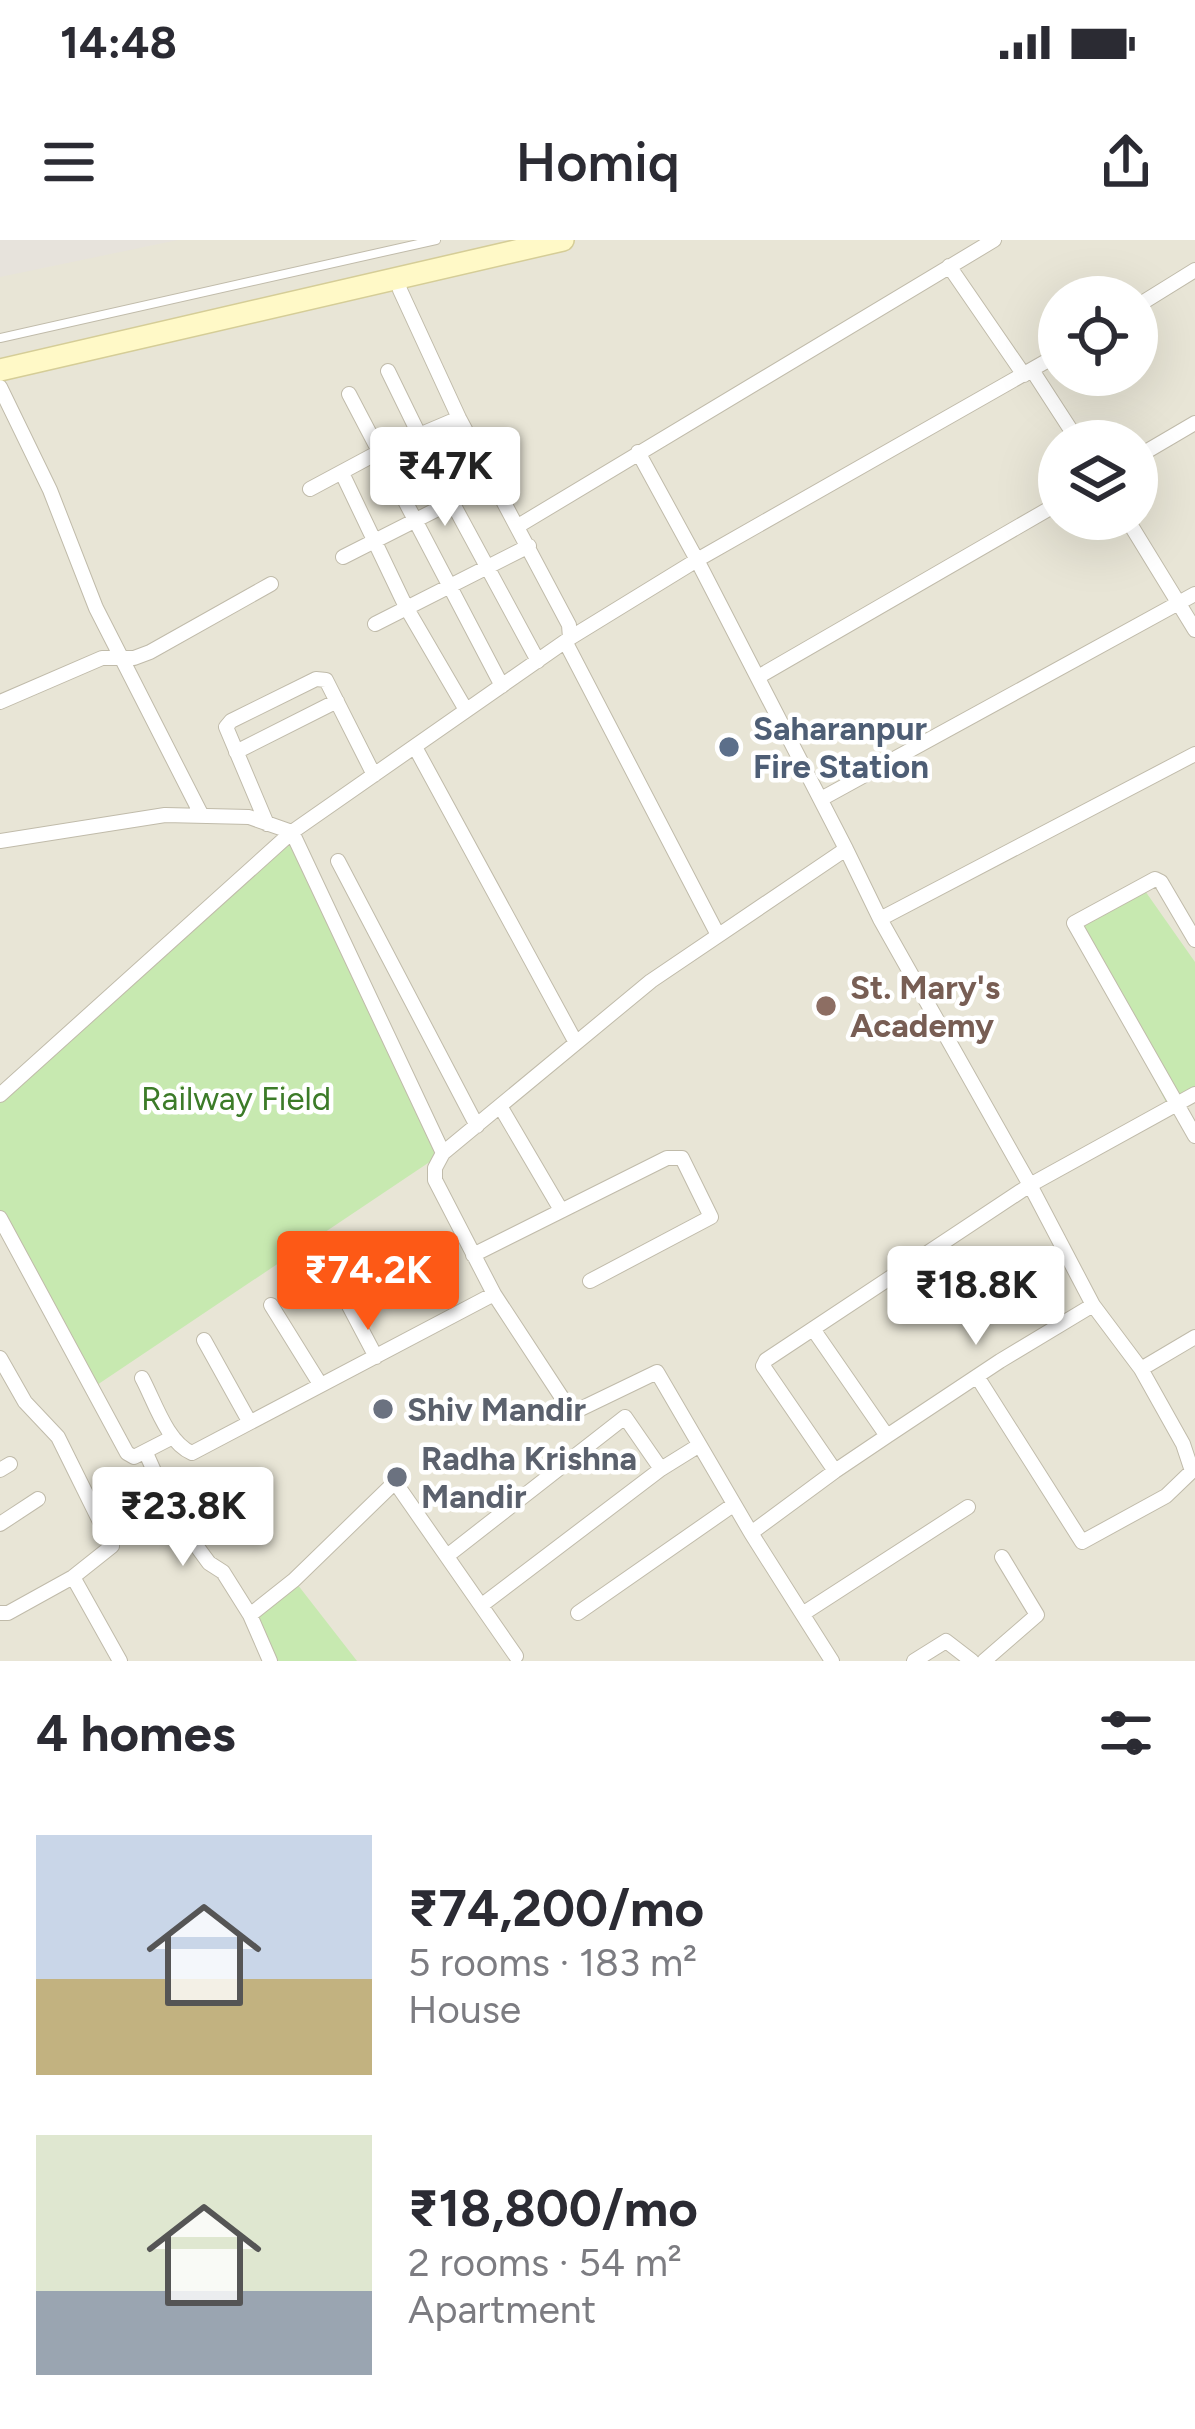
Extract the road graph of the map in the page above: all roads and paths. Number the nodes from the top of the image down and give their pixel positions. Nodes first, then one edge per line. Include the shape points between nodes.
1 (436, 240) edge
2 (563, 240) edge
3 (994, 240) edge
4 (950, 266) junction
5 (1195, 270) edge
6 (398, 277) junction
7 (1158, 292) edge
8 (0, 338) edge
9 (1038, 367) edge
10 (0, 370) edge
11 (388, 371) dead end
12 (1028, 373) junction
13 (0, 387) edge
14 (349, 394) dead end
15 (459, 418) junction
16 (1063, 420) edge
17 (1195, 422) edge
18 (418, 435) junction
19 (1158, 444) edge
20 (379, 452) junction
21 (638, 452) junction
22 (342, 473) junction
23 (493, 481) junction
24 (310, 489) dead end
25 (452, 502) junction
26 (1038, 514) edge
27 (413, 521) junction
28 (518, 526) junction
29 (1140, 540) edge
30 (376, 542) junction
31 (530, 546) junction
32 (343, 557) dead end
33 (697, 560) junction
34 (485, 566) junction
35 (271, 584) dead end
36 (446, 586) junction
37 (1195, 594) edge
38 (1178, 603) junction
39 (406, 607) junction
40 (375, 624) dead end
41 (1195, 630) edge
42 (568, 640) junction
43 (119, 657) junction
44 (538, 661) junction
45 (758, 677) junction
46 (502, 686) junction
47 (337, 701) junction
48 (0, 702) edge
49 (466, 710) junction
50 (416, 747) junction
51 (236, 752) junction
52 (1195, 754) edge
53 (374, 775) junction
54 (821, 799) junction
55 (201, 814) junction
56 (267, 824) junction
57 (292, 832) junction
58 (0, 841) edge
59 (846, 849) junction
60 (338, 861) dead end
61 (880, 919) junction
62 (718, 934) junction
63 (1195, 940) edge
64 (575, 1041) junction
65 (1195, 1094) edge
66 (0, 1095) edge
67 (500, 1106) junction
68 (1176, 1106) junction
69 (477, 1126) junction
70 (1195, 1136) edge
71 (443, 1153) junction
72 (1030, 1185) junction
73 (561, 1210) junction
74 (0, 1218) edge
75 (473, 1255) junction
76 (328, 1266) dead end
77 (590, 1281) dead end
78 (494, 1294) junction
79 (271, 1305) dead end
80 (1093, 1305) junction
81 (813, 1329) junction
82 (1195, 1337) edge
83 (204, 1340) dead end
84 (376, 1357) junction
85 (0, 1358) edge
86 (1141, 1369) junction
87 (142, 1378) dead end
88 (978, 1378) junction
89 (320, 1384) junction
90 (248, 1421) junction
91 (886, 1436) junction
92 (173, 1437) junction
93 (698, 1446) junction
94 (146, 1453) junction
95 (662, 1469) junction
96 (835, 1472) junction
97 (38, 1498) dead end
98 (733, 1504) junction
99 (968, 1507) dead end
100 (0, 1524) edge
101 (751, 1533) junction
102 (446, 1556) junction
103 (1002, 1557) dead end
104 (73, 1577) junction
105 (482, 1605) junction
106 (0, 1613) edge
107 (578, 1613) dead end
108 (804, 1613) junction
109 (250, 1615) junction
110 (515, 1659) edge
111 (121, 1661) edge
112 (270, 1661) edge
113 (832, 1661) edge
114 (914, 1661) edge
115 (972, 1661) edge
116 (984, 1661) edge

1 - 8 lane
2 - 6 street
3 - 4 street
4 - 12 street
4 - 21 street
5 - 7 street
6 - 10 street
6 - 15 street
9 - 12 street
11 - 18 street
12 - 16 street
12 - 33 street
13 - 43 street
14 - 20 street
15 - 18 street
15 - 23 street
17 - 19 street
18 - 20 street
18 - 25 street
20 - 22 street
20 - 27 street
21 - 28 street
21 - 33 street
22 - 24 street
22 - 30 street
23 - 25 street
23 - 28 street
25 - 27 street
25 - 34 street
26 - 45 street
27 - 30 street
27 - 36 street
28 - 31 street
29 - 38 street
30 - 32 street
30 - 39 street
31 - 34 street
31 - 42 street via 569,626
33 - 42 street
33 - 45 street
34 - 36 street
34 - 44 street
35 - 43 street via 151,652
36 - 39 street
36 - 46 street
37 - 38 street
38 - 41 street
38 - 54 street
39 - 40 street
39 - 49 street
42 - 44 street
42 - 62 street
43 - 48 street
43 - 55 street
44 - 46 street
45 - 54 street
46 - 49 street
47 - 51 street
47 - 51 street via 321,678 237,718 226,727
47 - 53 street
49 - 50 street
50 - 53 street
50 - 64 street
51 - 56 street
52 - 61 street
53 - 57 street
54 - 59 street
55 - 56 street
55 - 58 street
56 - 57 street
57 - 66 street
57 - 71 street
59 - 61 street
59 - 62 street
60 - 69 street
61 - 72 street
62 - 64 street
63 - 68 street via 1155,879 1074,923
64 - 67 street
65 - 68 street
67 - 69 street
67 - 73 street
68 - 70 street
68 - 72 street
69 - 71 street
71 - 75 street via 435,1180
72 - 80 street
72 - 81 street
73 - 75 street
73 - 77 street via 677,1155 710,1211 708,1220
74 - 94 street via 127,1453
75 - 78 street
76 - 84 street
78 - 84 street
78 - 93 street via 572,1413 657,1372
79 - 89 street
80 - 86 street
80 - 88 street
81 - 91 street
81 - 96 street via 763,1366
82 - 86 street
83 - 90 street
84 - 89 street
85 - 104 street via 58,1437 112,1544
86 - 88 street via 1192,1472 1166,1496 1082,1542
87 - 92 street
88 - 91 street
89 - 90 street
90 - 92 street via 192,1453
91 - 96 street
92 - 94 street
93 - 95 street
93 - 98 street
94 - 109 street via 173,1514
95 - 102 street via 626,1417
95 - 105 street
96 - 101 street
97 - 100 street
98 - 101 street
98 - 107 street
99 - 108 street
101 - 108 street
102 - 105 street
102 - 109 street via 395,1481
103 - 116 street via 1037,1615
104 - 106 street
104 - 111 street
105 - 110 street
108 - 113 street
109 - 112 street
114 - 115 street via 946,1641

